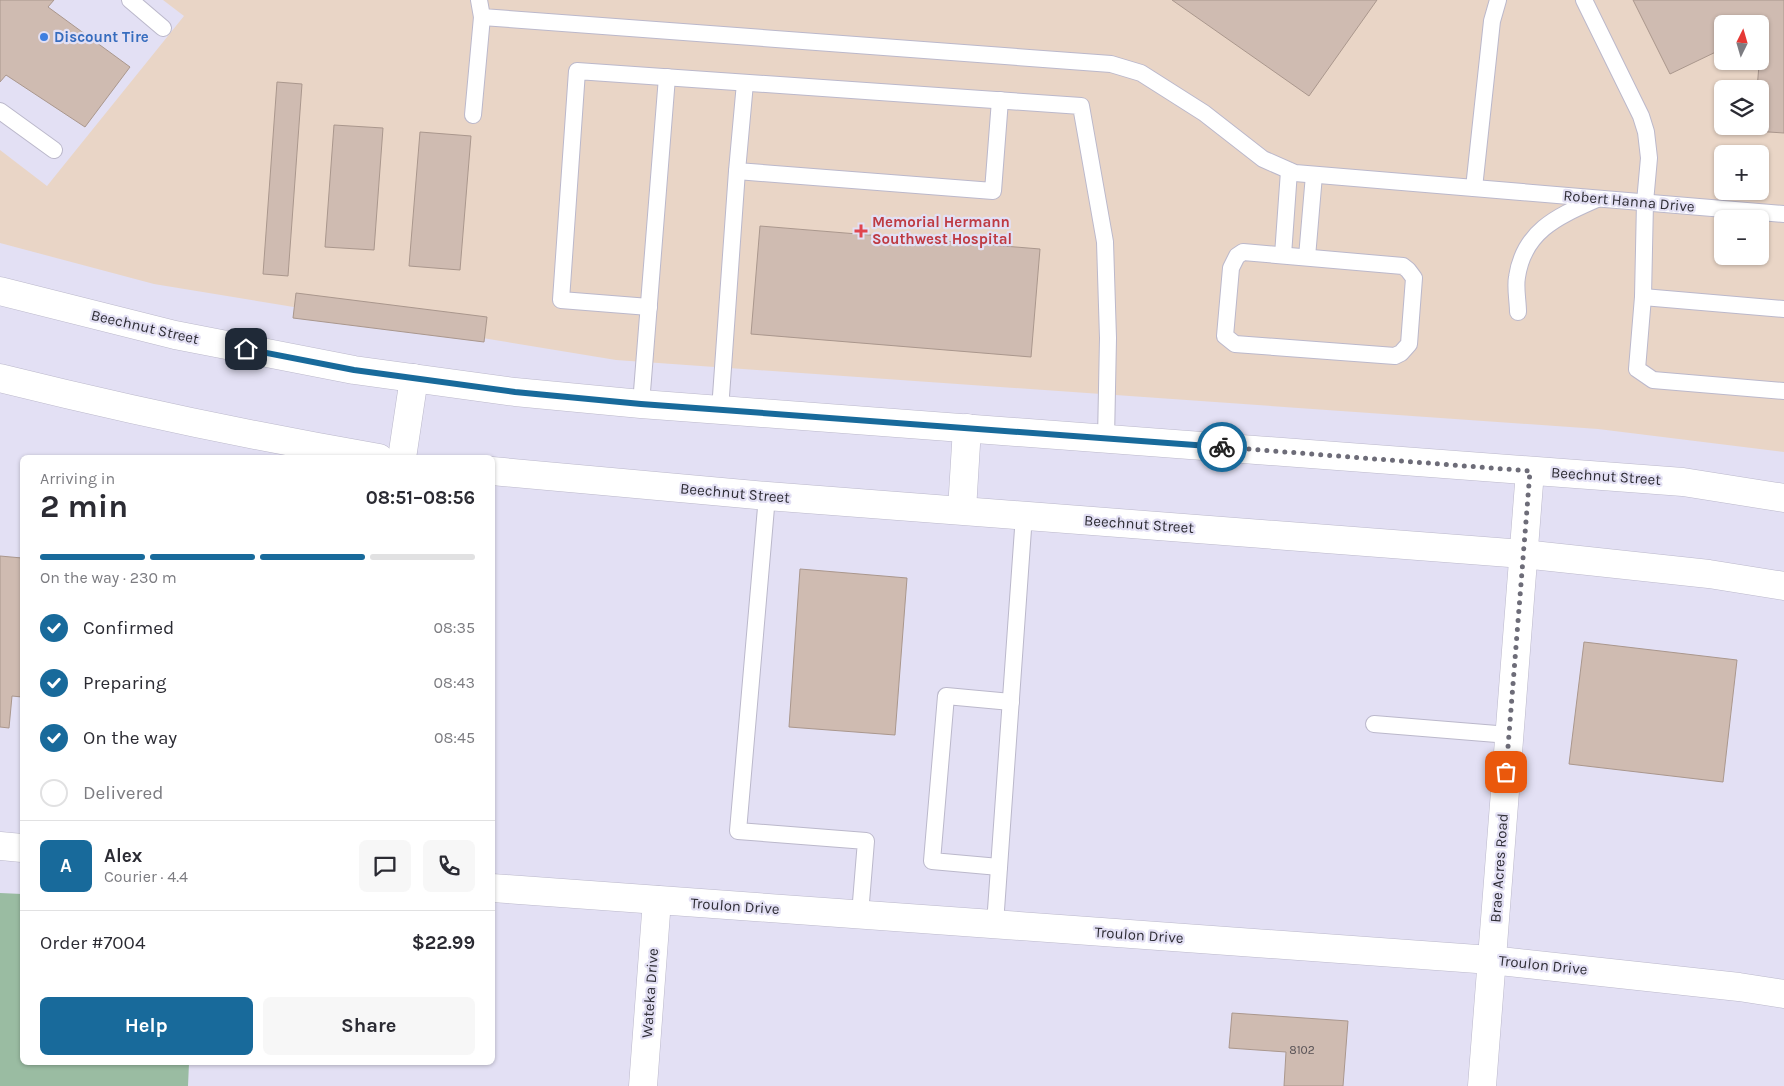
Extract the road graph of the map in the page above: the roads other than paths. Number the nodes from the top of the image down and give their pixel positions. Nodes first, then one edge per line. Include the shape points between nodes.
1 (130, 0) edge
2 (479, 0) edge
3 (1498, 0) edge
4 (1584, 0) edge
5 (482, 17) junction
6 (162, 28) dead end
7 (667, 77) junction
8 (745, 83) junction
9 (1000, 100) junction
10 (0, 111) edge
11 (473, 115) dead end
12 (54, 150) dead end
13 (737, 171) junction
14 (1289, 171) junction
15 (1314, 175) junction
16 (1474, 188) junction
17 (1599, 198) junction
18 (1645, 202) junction
19 (1784, 214) edge
20 (1283, 255) junction
21 (1307, 257) junction
22 (0, 291) edge
23 (1643, 298) junction
24 (649, 308) junction
25 (1784, 309) edge
26 (1518, 312) dead end
27 (0, 378) edge
28 (414, 378) junction
29 (1784, 391) edge
30 (641, 404) junction
31 (720, 410) junction
32 (967, 428) junction
33 (1106, 439) junction
34 (362, 455) edge
35 (402, 455) edge
36 (495, 471) edge
37 (1530, 471) junction
38 (767, 496) junction
39 (1784, 498) edge
40 (962, 510) junction
41 (1024, 515) junction
42 (1523, 554) junction
43 (1784, 586) edge
44 (1011, 702) junction
45 (1374, 724) dead end
46 (1509, 735) junction
47 (0, 846) edge
48 (20, 848) edge
49 (999, 866) junction
50 (495, 888) edge
51 (657, 900) junction
52 (860, 914) junction
53 (996, 924) junction
54 (1491, 960) junction
55 (1784, 994) edge
56 (643, 1086) edge
57 (1482, 1086) edge

1 - 6 lane
2 - 5 lane
3 - 16 lane via 1492,20
4 - 18 lane via 1646,132 1649,158
5 - 11 lane
5 - 14 lane, Robert Hanna Drive via 1111,64 1141,73 1204,113 1263,158
7 - 8 lane
7 - 24 lane
7 - 24 lane via 577,71 561,300
8 - 9 lane
8 - 13 lane
9 - 13 lane via 993,191
9 - 33 lane via 1082,106 1105,242 1108,338
10 - 12 lane
13 - 31 lane
14 - 15 lane, Robert Hanna Drive
14 - 20 lane
15 - 16 lane, Robert Hanna Drive
15 - 21 lane
16 - 17 lane, Robert Hanna Drive
17 - 18 lane, Robert Hanna Drive
17 - 26 lane via 1560,215 1538,232 1524,254 1517,277
18 - 19 lane, Robert Hanna Drive
18 - 23 lane
20 - 21 lane
20 - 21 lane via 1243,252 1237,256 1231,268 1225,336 1229,340 1242,345 1395,356 1406,349 1414,278 1408,270 1403,266
22 - 28 main road, Beechnut Street via 175,335 354,370
23 - 25 lane
23 - 29 lane via 1637,369 1653,380
24 - 30 lane
27 - 34 main road via 196,423
28 - 30 main road, Beechnut Street
28 - 35 main road
30 - 31 main road, Beechnut Street
31 - 32 main road, Beechnut Street
32 - 33 main road, Beechnut Street
32 - 40 main road
33 - 37 main road, Beechnut Street
36 - 38 main road, Beechnut Street
37 - 39 main road, Beechnut Street via 1683,482
37 - 42 main road, Brae Acres Road
38 - 40 main road, Beechnut Street
38 - 52 lane via 738,831 866,841
40 - 41 main road, Beechnut Street
41 - 42 main road, Beechnut Street
41 - 44 lane
42 - 43 main road, Beechnut Street via 1709,574
42 - 46 main road, Brae Acres Road
44 - 49 lane
44 - 49 lane via 946,696 932,861
45 - 46 lane
46 - 54 main road, Brae Acres Road
47 - 48 main road
49 - 53 lane
50 - 51 main road, Troulon Drive
51 - 52 main road, Troulon Drive
51 - 56 main road, Wateka Drive
52 - 53 main road, Troulon Drive
53 - 54 main road, Troulon Drive
54 - 55 main road, Troulon Drive via 1739,986
54 - 57 main road, Brae Acres Road

